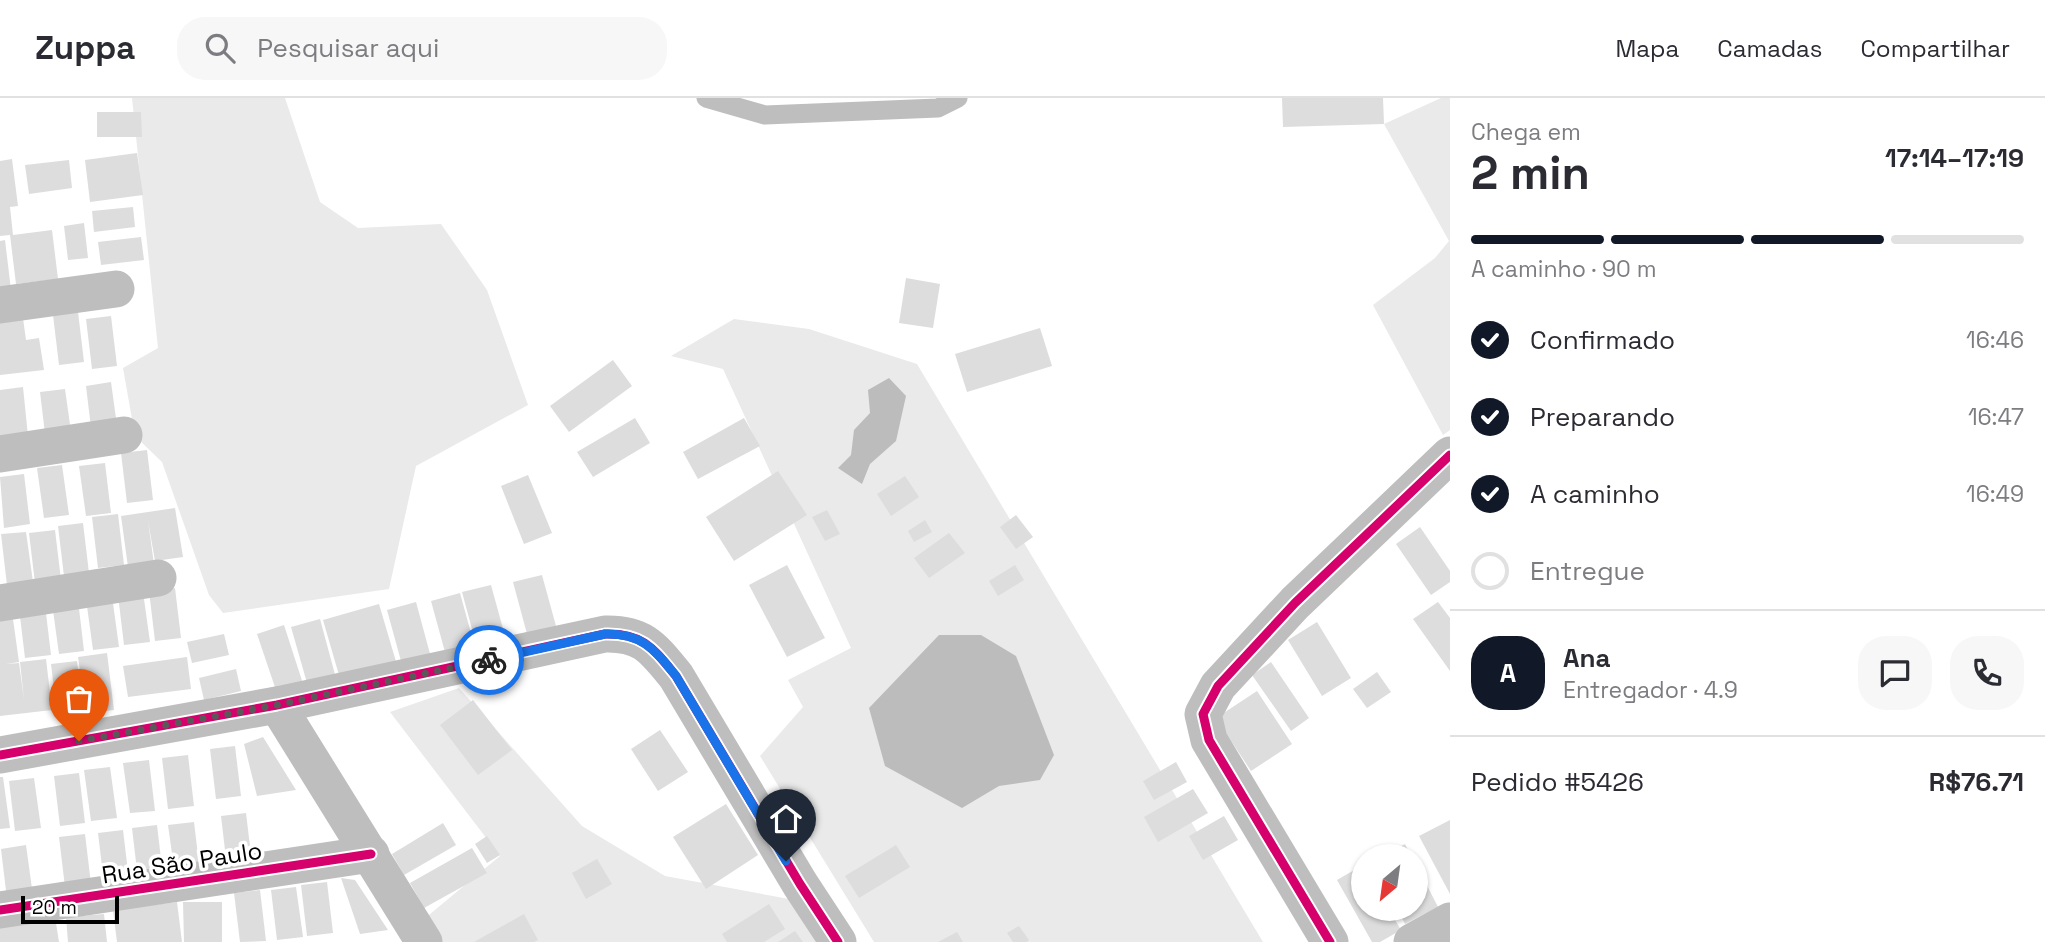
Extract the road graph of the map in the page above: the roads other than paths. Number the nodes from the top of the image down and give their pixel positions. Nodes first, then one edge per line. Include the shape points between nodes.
1 (706, 98) edge
2 (958, 98) edge
3 (116, 289) dead end
4 (0, 305) edge
5 (124, 435) dead end
6 (0, 454) edge
7 (1450, 455) edge
8 (158, 578) dead end
9 (0, 603) edge
10 (277, 705) junction
11 (0, 755) edge
12 (371, 854) junction
13 (0, 911) edge
14 (1450, 921) edge
15 (424, 942) edge
16 (838, 942) edge
17 (1330, 942) edge
18 (1412, 942) edge

1 - 2 lane via 765,115 938,108
3 - 4 street
5 - 6 street
7 - 17 street via 1295,603 1218,686 1203,714 1209,740
8 - 9 street
10 - 11 street
10 - 12 street
10 - 16 street via 605,634 639,638 676,676
12 - 13 street, Rua São Paulo
12 - 15 street
14 - 18 street

